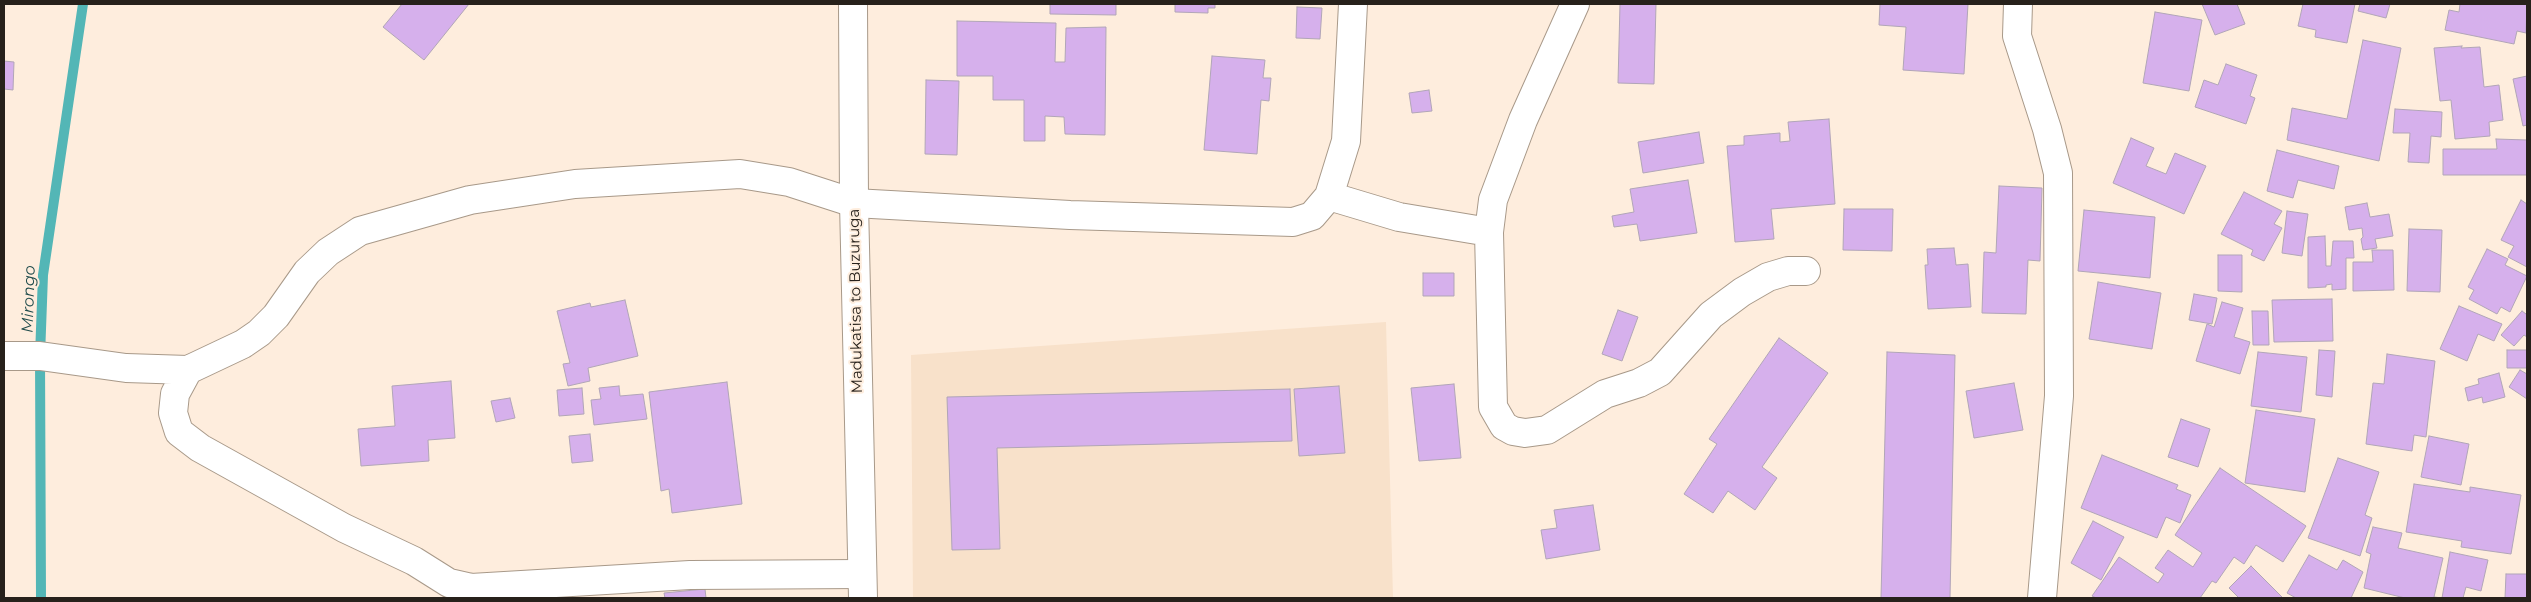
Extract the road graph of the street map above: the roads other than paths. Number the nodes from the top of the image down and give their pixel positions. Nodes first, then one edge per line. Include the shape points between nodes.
1 (853, 4) edge
2 (1353, 4) edge
3 (1575, 4) edge
4 (2018, 4) edge
5 (1329, 196) junction
6 (854, 203) junction
7 (1489, 232) junction
8 (1806, 270) dead end
9 (4, 356) edge
10 (188, 370) junction
11 (862, 586) edge
12 (2042, 598) edge

1 - 6 street, Madukatisa to Buzuruga
2 - 5 street via 1346,142
3 - 7 street via 1508,160 1493,200
4 - 12 street via 2016,36 2058,173 2059,396
5 - 6 street via 1312,216 1293,222 1070,215
5 - 7 street via 1399,217
6 - 10 street via 789,182 740,174 575,184 470,200 360,231 328,252 307,272 276,316 259,333
6 - 11 street, Madukatisa to Buzuruga
7 - 8 street via 1493,407 1504,426 1524,433 1547,430 1605,394 1660,372 1711,315 1742,292 1768,277
9 - 10 street via 40,356 126,368
10 - 11 street via 174,394 172,413 179,432 226,464 344,528 414,561 450,583 492,588 690,575

